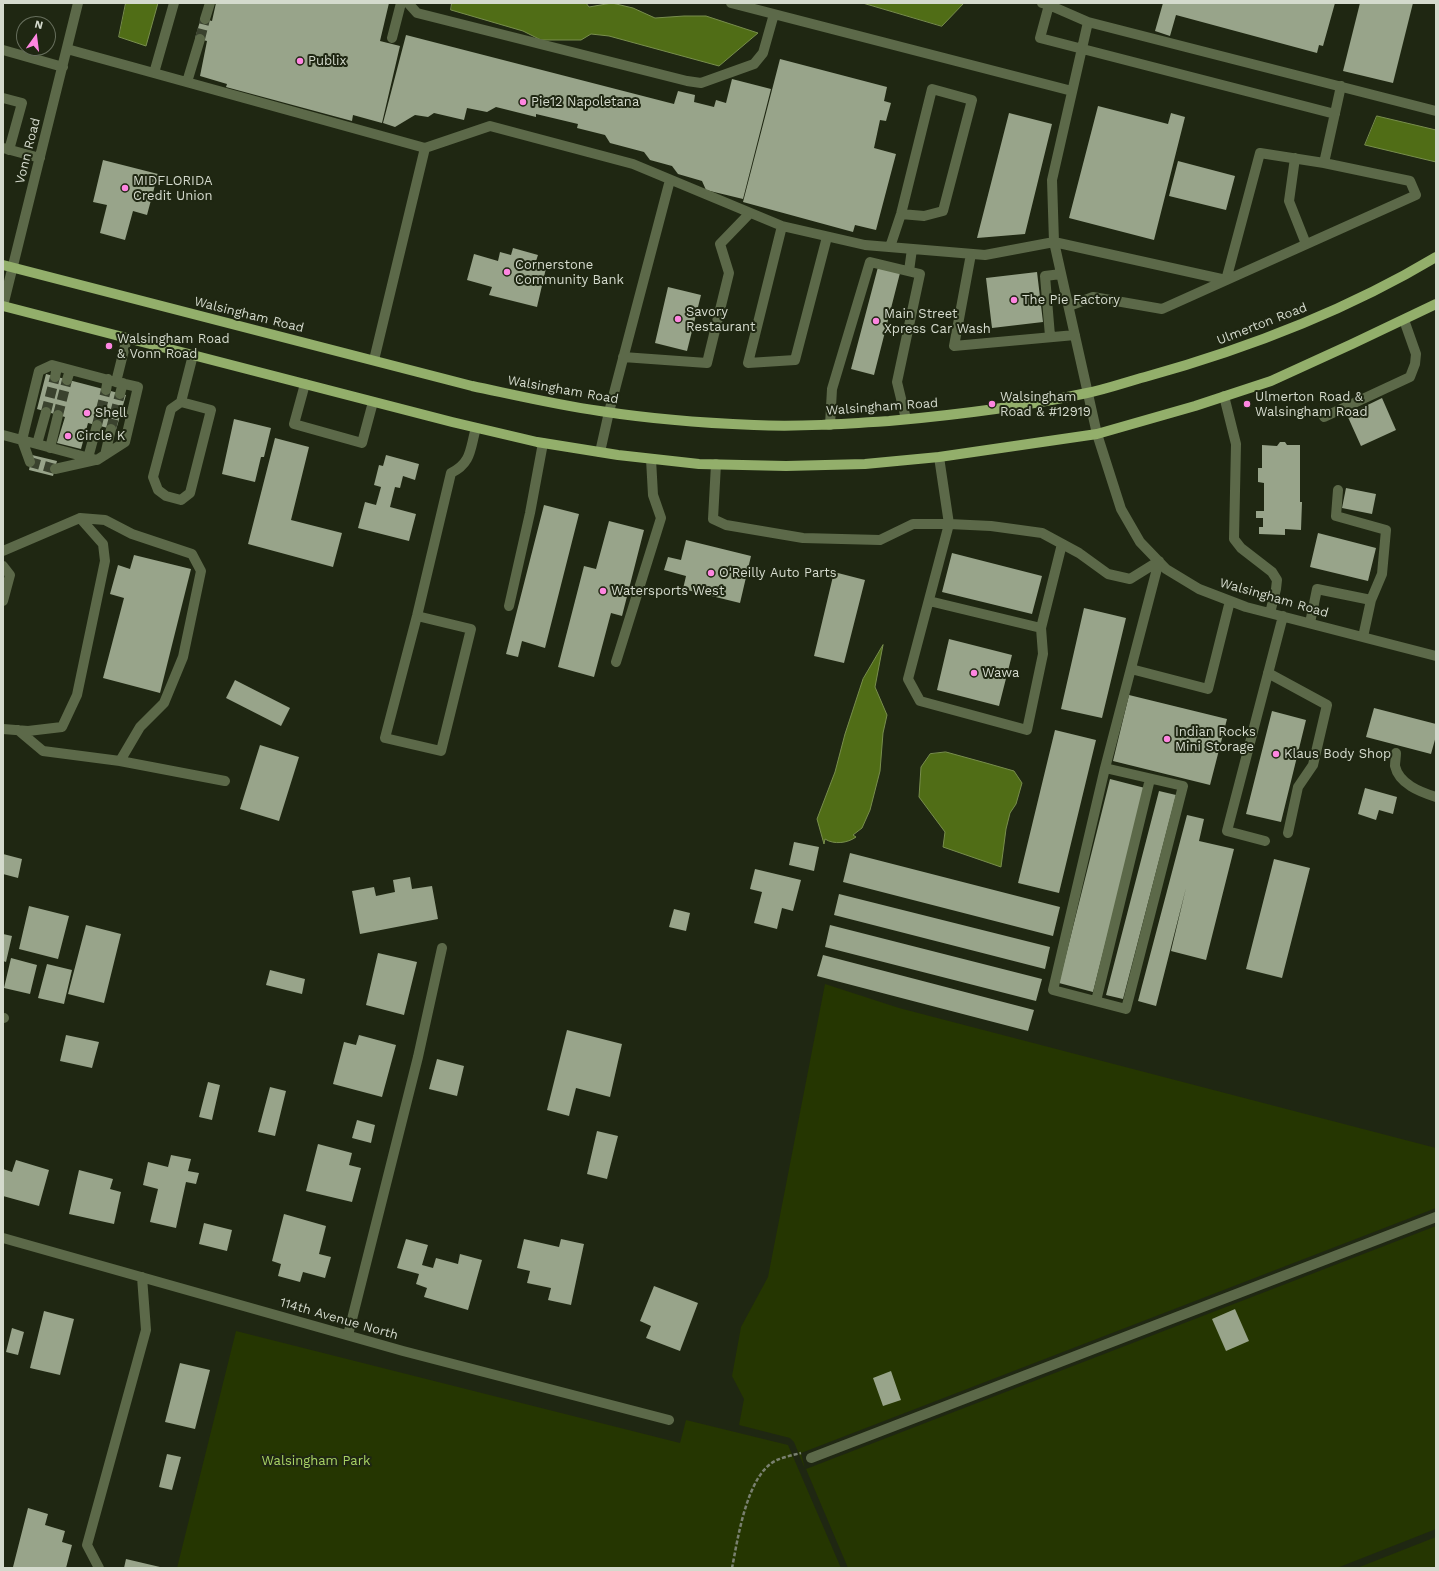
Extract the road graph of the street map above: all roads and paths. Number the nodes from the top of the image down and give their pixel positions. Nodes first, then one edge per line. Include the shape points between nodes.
1 (78, 3) edge
2 (174, 3) edge
3 (210, 3) edge
4 (401, 3) edge
5 (408, 3) edge
6 (730, 3) edge
7 (1045, 4) edge
8 (774, 14) junction
9 (205, 19) tunnel mouth
10 (1088, 22) junction
11 (392, 38) dead end
12 (200, 39) tunnel mouth
13 (67, 49) junction
14 (1082, 49) junction
15 (3, 50) edge
16 (63, 67) junction
17 (154, 73) junction
18 (187, 82) junction
19 (1341, 86) junction
20 (1072, 91) junction
21 (3, 98) edge
22 (1436, 110) edge
23 (1335, 114) junction
24 (425, 148) junction
25 (6, 149) edge
26 (40, 158) junction
27 (1294, 158) junction
28 (1324, 163) junction
29 (670, 180) junction
30 (750, 213) junction
31 (901, 214) junction
32 (782, 226) junction
33 (827, 236) junction
34 (1054, 242) junction
35 (1306, 244) junction
36 (890, 247) junction
37 (912, 249) junction
38 (971, 254) junction
39 (1436, 258) edge
40 (8, 266) edge
41 (909, 271) junction
42 (1061, 274) junction
43 (1226, 280) junction
44 (1436, 304) edge
45 (3, 306) edge
46 (1069, 306) junction
47 (1404, 320) junction
48 (1075, 335) junction
49 (1050, 336) junction
50 (127, 338) junction
51 (193, 355) junction
52 (623, 357) junction
53 (374, 360) junction
54 (70, 370) junction
55 (67, 380) tunnel mouth
56 (116, 381) junction
57 (305, 384) junction
58 (106, 390) tunnel mouth
59 (1089, 393) junction
60 (120, 394) tunnel mouth
61 (1224, 396) junction
62 (181, 402) junction
63 (373, 402) junction
64 (46, 412) tunnel mouth
65 (609, 412) junction
66 (58, 415) tunnel mouth
67 (1324, 417) dead end
68 (906, 419) junction
69 (97, 425) tunnel mouth
70 (830, 425) junction
71 (476, 428) junction
72 (112, 429) tunnel mouth
73 (1097, 434) junction
74 (3, 435) edge
75 (22, 440) junction
76 (543, 443) junction
77 (37, 444) junction
78 (50, 448) junction
79 (600, 452) junction
80 (97, 457) junction
81 (939, 457) junction
82 (651, 459) junction
83 (30, 462) dead end
84 (716, 464) junction
85 (55, 469) tunnel mouth
86 (1338, 490) dead end
87 (80, 518) junction
88 (949, 524) junction
89 (1062, 544) junction
90 (3, 551) edge
91 (1159, 561) junction
92 (3, 566) edge
93 (1371, 600) junction
94 (3, 601) edge
95 (929, 601) junction
96 (1230, 601) junction
97 (509, 606) dead end
98 (1270, 613) junction
99 (417, 616) junction
100 (1283, 616) junction
101 (1310, 623) junction
102 (1041, 628) junction
103 (1363, 637) junction
104 (1436, 656) edge
105 (616, 662) dead end
106 (1131, 669) junction
107 (1268, 673) junction
108 (3, 730) edge
109 (18, 730) junction
110 (1396, 753) dead end
111 (120, 761) junction
112 (1105, 768) junction
113 (1150, 779) junction
114 (225, 781) dead end
115 (1436, 797) edge
116 (1288, 833) dead end
117 (1264, 841) dead end
118 (442, 948) dead end
119 (1096, 1001) junction
120 (1436, 1217) edge
121 (3, 1238) edge
122 (142, 1277) junction
123 (348, 1335) junction
124 (669, 1420) dead end
125 (811, 1458) joint
126 (99, 1568) edge
127 (732, 1568) edge

1 - 13 street, Vonn Road
2 - 17 street
3 - 9 street
4 - 11 street
5 - 8 street via 417,13 679,80 701,83 754,64 763,53
6 - 8 street
7 - 10 street
7 - 14 street via 1040,38
8 - 20 street
10 - 14 street
10 - 19 street
12 - 18 street
13 - 16 street, Vonn Road
13 - 17 street
14 - 20 street
14 - 23 street
15 - 16 street
16 - 26 street, Vonn Road
17 - 18 street
18 - 24 street
19 - 22 street
19 - 23 street
20 - 34 street via 1052,180
21 - 25 street via 22,103
23 - 28 street
24 - 29 street via 490,126 633,164
24 - 53 street
25 - 26 street
26 - 40 street, Vonn Road
27 - 28 street
27 - 35 street via 1289,201
27 - 43 street via 1260,153
28 - 35 street via 1410,181 1416,195
29 - 30 street
29 - 52 street
30 - 32 street
30 - 52 street via 720,244 729,273 707,363
31 - 31 street via 924,216 943,212 972,100 932,89
31 - 36 street
32 - 33 street
32 - 33 street via 748,363 795,360
33 - 36 street via 865,245
34 - 38 street via 985,255
34 - 42 street
34 - 43 street
35 - 43 street
36 - 37 street
37 - 38 street
37 - 41 street
38 - 49 street via 954,346
39 - 59 main road, Ulmerton Road via 1297,327 1195,364
40 - 45 street, Vonn Road
40 - 53 main road, Walsingham Road
41 - 68 street via 920,274 897,382
41 - 70 street via 870,262 832,389
42 - 46 street
42 - 49 street via 1045,276
43 - 46 street via 1162,309 1093,297
44 - 47 main road
45 - 50 main road
46 - 48 street
47 - 61 main road via 1271,381
47 - 67 street via 1416,354 1410,376
48 - 49 street
48 - 59 street
50 - 51 main road
50 - 56 street
51 - 57 main road
51 - 62 street
52 - 65 street
53 - 65 main road, Walsingham Road via 535,400
54 - 55 street
54 - 56 street
54 - 75 street via 56,372 52,365 39,370
56 - 58 street
56 - 60 street
56 - 80 street via 138,387 125,442
57 - 63 main road
57 - 63 street via 294,424 362,443
59 - 68 main road, Walsingham Road via 1002,409
59 - 73 street, Walsingham Road
61 - 73 main road
61 - 98 street via 1236,444 1234,539 1241,548 1272,572 1277,580
62 - 62 street via 171,409 154,478 158,490 166,496 181,500 190,493 211,410
63 - 71 main road
64 - 77 street
65 - 70 main road, Walsingham Road via 684,421 756,425
65 - 79 street
66 - 78 street
68 - 70 main road, Walsingham Road
69 - 80 street
71 - 76 main road
71 - 99 street via 467,461 451,473
72 - 80 street
73 - 81 main road
73 - 91 street, Walsingham Road via 1121,509 1140,542
74 - 75 street
75 - 77 street
75 - 83 street
76 - 79 main road
76 - 97 street
77 - 78 street
78 - 80 street
79 - 82 main road
80 - 85 street
81 - 84 main road via 865,464
81 - 88 street
82 - 84 main road
82 - 105 street via 653,495 661,518
84 - 88 street via 713,519 726,525 803,538 880,540 913,524
86 - 93 street via 1336,516 1386,530 1382,574
87 - 90 street
87 - 109 street via 103,544 105,561 77,695 62,727
87 - 111 street via 105,520 132,534 192,554 201,571 183,657 164,703 140,727
88 - 89 street via 991,526 1042,533
88 - 95 street
89 - 91 street via 1108,574 1130,579
89 - 102 street
91 - 96 street, Walsingham Road via 1166,569 1198,589
91 - 106 street
92 - 94 street via 10,575
93 - 101 street via 1317,589
93 - 103 street
95 - 102 street
95 - 102 street via 908,679 920,701 1027,730 1043,654
96 - 98 street, Walsingham Road
96 - 106 street via 1208,689
98 - 100 street, Walsingham Road
99 - 99 street via 385,738 441,751 471,629
100 - 101 street, Walsingham Road
100 - 107 street
101 - 103 street, Walsingham Road
103 - 104 street, Walsingham Road
106 - 112 street
107 - 116 street via 1327,705 1313,765 1298,787
107 - 117 street via 1227,831
108 - 109 street
109 - 111 street via 43,751
110 - 115 street via 1395,765 1400,776 1420,792
111 - 114 street
112 - 113 street
112 - 119 street via 1053,990
113 - 119 street
113 - 119 street via 1183,786 1126,1009
118 - 123 street via 418,1057
120 - 125 street
121 - 122 street, 114th Avenue North
122 - 123 street, 114th Avenue North
122 - 126 street via 146,1330 87,1545
123 - 124 street, 114th Avenue North
125 - 127 path via 802,1453 776,1460 757,1477 747,1502

